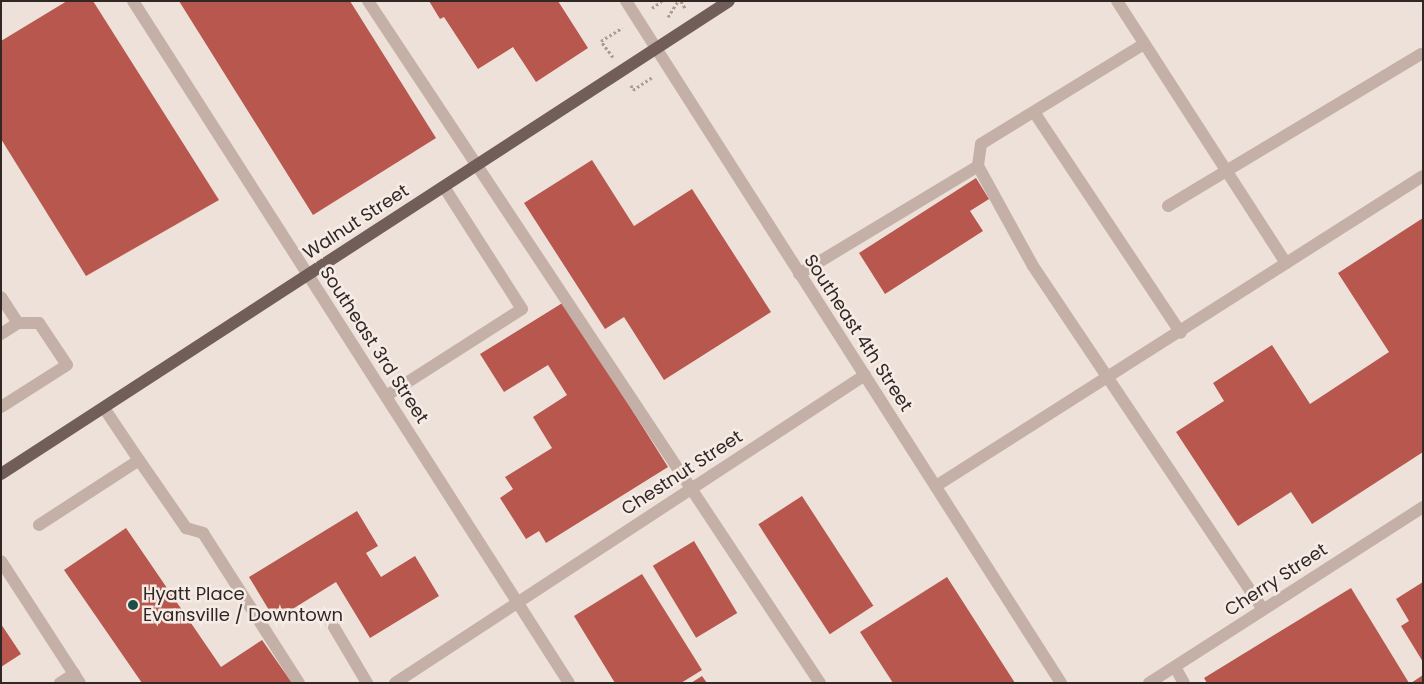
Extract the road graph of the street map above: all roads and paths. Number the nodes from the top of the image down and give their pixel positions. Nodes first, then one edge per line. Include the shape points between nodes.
1 (133, 1) edge
2 (368, 1) edge
3 (626, 1) edge
4 (730, 1) edge
5 (1117, 1) edge
6 (1144, 44) junction
7 (656, 49) junction
8 (1422, 55) edge
9 (1034, 112) junction
10 (475, 166) junction
11 (978, 166) junction
12 (1227, 170) junction
13 (1423, 176) edge
14 (444, 187) junction
15 (1168, 206) dead end
16 (1286, 263) junction
17 (307, 274) junction
18 (799, 274) junction
19 (1, 298) edge
20 (18, 323) junction
21 (1181, 333) junction
22 (1, 334) edge
23 (865, 375) junction
24 (1110, 378) junction
25 (386, 396) junction
26 (1, 407) edge
27 (104, 408) junction
28 (139, 460) junction
29 (1, 474) edge
30 (936, 486) junction
31 (689, 490) junction
32 (1423, 507) edge
33 (39, 525) dead end
34 (1, 561) edge
35 (517, 602) junction
36 (1262, 609) junction
37 (328, 617) dead end
38 (1175, 667) junction
39 (77, 678) edge
40 (60, 683) edge
41 (299, 683) edge
42 (367, 683) edge
43 (395, 683) edge
44 (569, 683) edge
45 (820, 683) edge
46 (1061, 683) edge
47 (1149, 683) edge
48 (1184, 683) edge

1 - 17 street, Southeast 3rd Street
2 - 10 street
3 - 7 street, Southeast 4th Street
4 - 7 main road, Walnut Street
5 - 6 street
6 - 9 street
6 - 12 street
7 - 10 main road, Walnut Street
7 - 18 street, Southeast 4th Street
8 - 12 street
9 - 11 street via 981,144
9 - 21 street
10 - 14 main road, Walnut Street
10 - 31 street
11 - 18 street
11 - 24 street via 1033,266
12 - 15 street
12 - 16 street
13 - 16 street
14 - 17 main road, Walnut Street
14 - 25 street via 522,309
16 - 21 street
17 - 25 street, Southeast 3rd Street
17 - 27 main road, Walnut Street
18 - 23 street, Southeast 4th Street
19 - 20 street
20 - 22 street
20 - 26 street via 39,323 67,365
21 - 24 street
23 - 30 street, Southeast 4th Street
23 - 31 street, Chestnut Street
24 - 30 street
24 - 36 street
25 - 35 street, Southeast 3rd Street
27 - 28 street
27 - 29 main road, Walnut Street
28 - 33 street
28 - 41 street via 186,528 203,533
30 - 46 street, Southeast 4th Street
31 - 35 street, Chestnut Street
31 - 45 street
32 - 36 street, Cherry Street
34 - 39 street
35 - 43 street, Chestnut Street
35 - 44 street, Southeast 3rd Street
36 - 38 street, Cherry Street
37 - 42 street
38 - 47 street, Cherry Street
38 - 48 street
39 - 40 street

